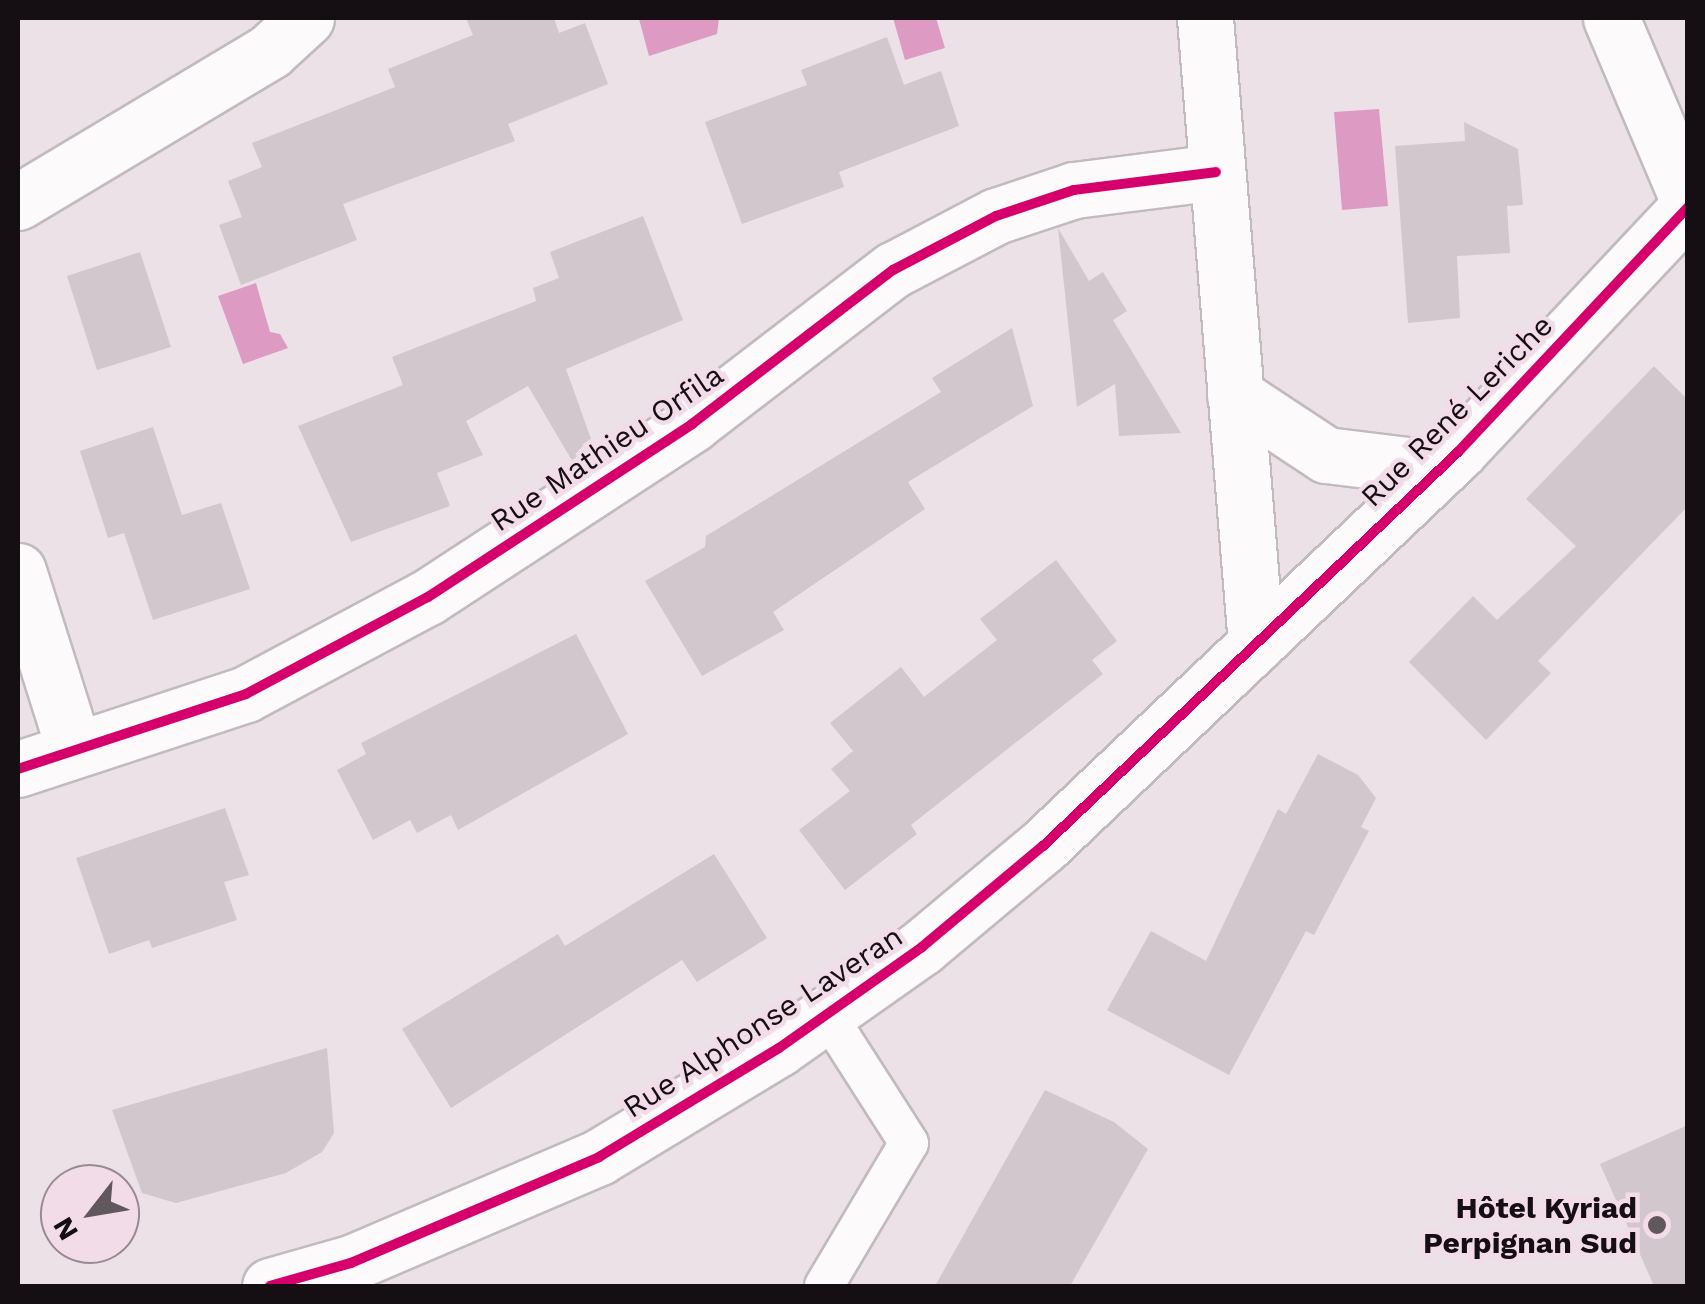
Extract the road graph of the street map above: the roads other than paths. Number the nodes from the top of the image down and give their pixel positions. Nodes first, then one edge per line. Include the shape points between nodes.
1 (306, 18) edge
2 (1205, 18) edge
3 (1611, 18) edge
4 (1216, 172) junction
5 (1688, 199) edge
6 (18, 202) edge
7 (1688, 207) edge
8 (1235, 394) junction
9 (1440, 469) junction
10 (18, 571) edge
11 (1256, 644) junction
12 (74, 750) junction
13 (18, 769) edge
14 (827, 1015) junction
15 (270, 1286) edge
16 (824, 1286) edge

1 - 6 street via 270,51
2 - 4 street
3 - 5 street
4 - 8 street
4 - 12 street, Rue Mathieu Orfila via 1074,190 996,216 893,270 692,424 428,597 246,694
7 - 9 street, Rue René Leriche
8 - 9 street via 1326,456
8 - 11 street
9 - 11 street, Rue René Leriche
10 - 12 street
11 - 14 street, Rue Alphonse Laveran via 1043,846
12 - 13 street, Rue Mathieu Orfila
14 - 15 street, Rue Alphonse Laveran via 599,1157 352,1263
14 - 16 lane via 909,1143

